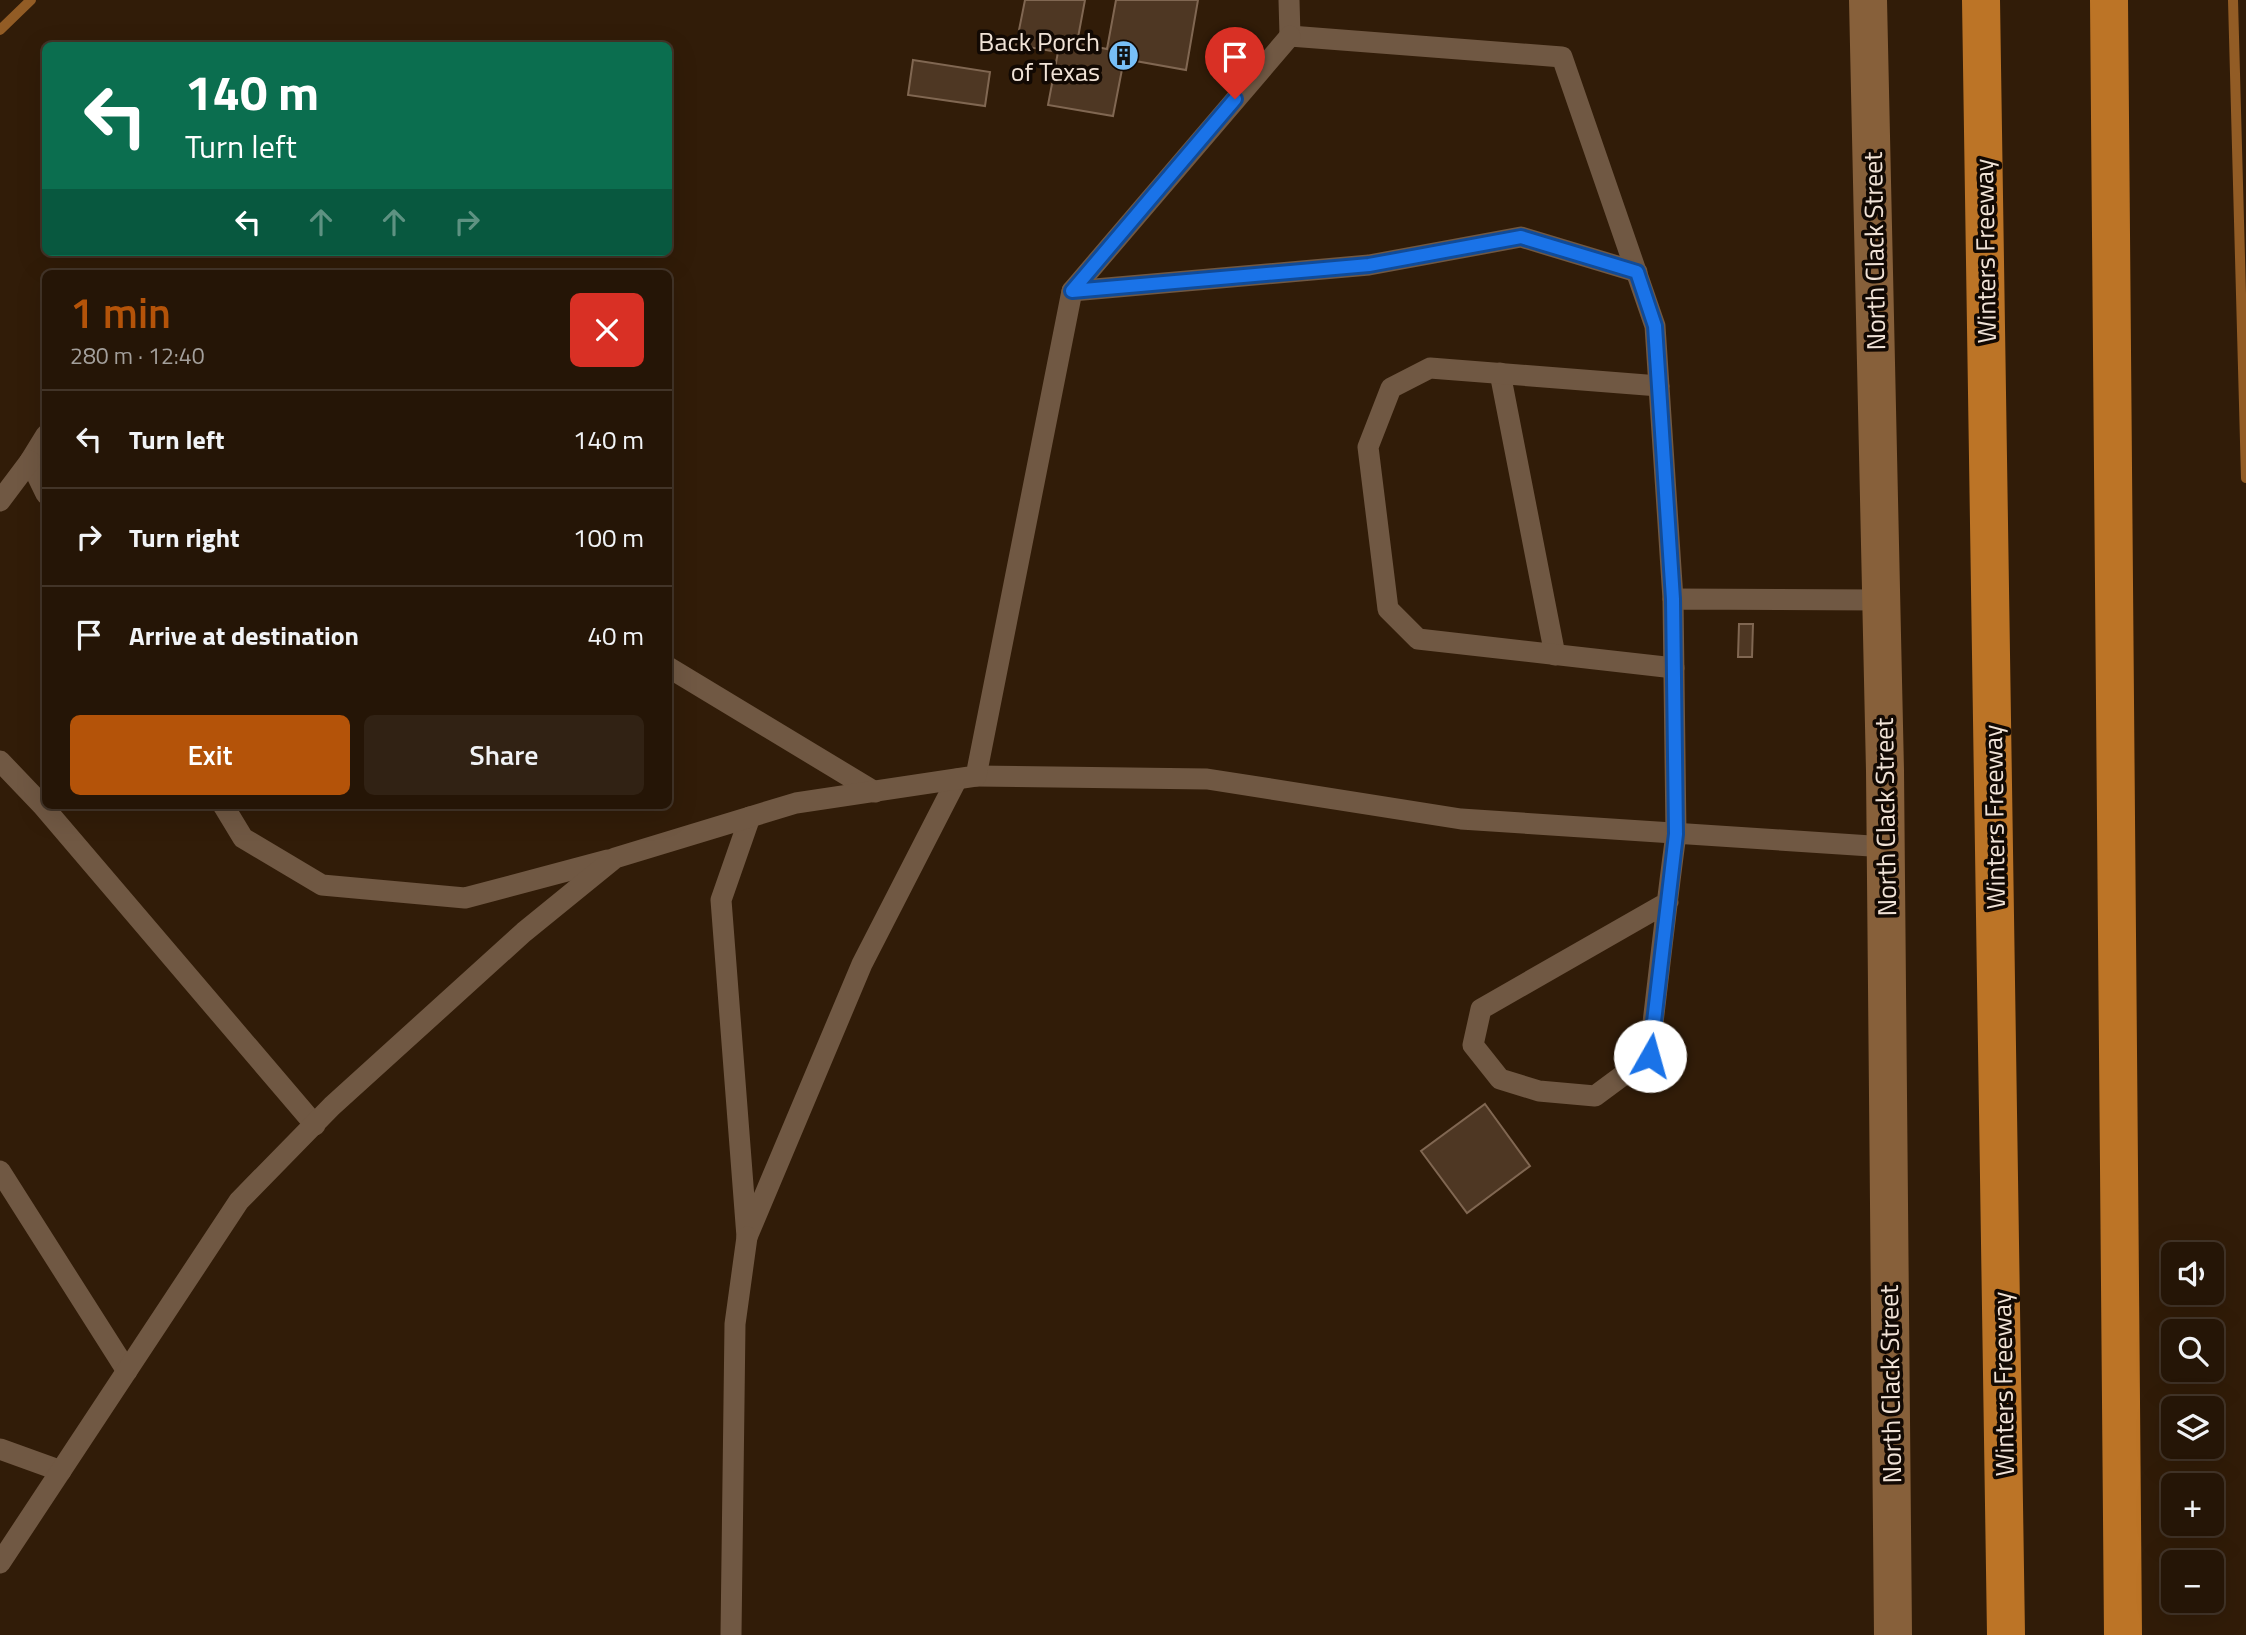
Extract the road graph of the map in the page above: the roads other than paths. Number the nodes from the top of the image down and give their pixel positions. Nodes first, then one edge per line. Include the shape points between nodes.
1 (1289, 0) edge
2 (1868, 0) edge
3 (1981, 0) edge
4 (2109, 0) edge
5 (1290, 36) junction
6 (1637, 272) junction
7 (1072, 291) junction
8 (1500, 373) junction
9 (1659, 386) junction
10 (42, 442) edge
11 (30, 461) junction
12 (42, 486) edge
13 (0, 500) edge
14 (1673, 599) junction
15 (1881, 600) junction
16 (1555, 655) junction
17 (1674, 668) junction
18 (672, 669) edge
19 (0, 761) edge
20 (966, 778) junction
21 (875, 792) junction
22 (42, 806) edge
23 (45, 809) edge
24 (225, 809) edge
25 (750, 817) junction
26 (1676, 834) junction
27 (1886, 847) junction
28 (615, 858) junction
29 (1668, 902) junction
30 (315, 1125) junction
31 (0, 1171) edge
32 (747, 1237) junction
33 (127, 1371) junction
34 (2119, 1409) junction
35 (0, 1449) edge
36 (61, 1471) junction
37 (0, 1563) edge
38 (731, 1635) edge
39 (1893, 1635) edge
40 (2006, 1635) edge
41 (2123, 1635) edge
42 (2150, 1635) edge

1 - 5 lane
2 - 15 main road, North Clack Street
3 - 40 highway, Winters Freeway
4 - 34 highway
5 - 6 lane via 1562,57
5 - 7 lane
6 - 7 lane via 1521,237 1369,265
6 - 9 lane via 1655,326
7 - 20 lane
8 - 9 lane
8 - 16 lane
8 - 16 lane via 1430,368 1391,388 1368,447 1388,609 1418,639
9 - 14 lane
10 - 11 lane
11 - 12 lane
11 - 13 lane
14 - 15 lane
14 - 17 lane
15 - 27 main road, North Clack Street
16 - 17 lane
17 - 26 lane
18 - 21 lane
19 - 22 lane
20 - 21 lane
20 - 26 lane via 1207,779 1461,819
20 - 32 lane via 862,964
21 - 25 lane via 796,803
23 - 30 lane
24 - 28 lane via 243,838 322,884 465,898
25 - 28 lane
25 - 32 lane via 721,900
26 - 27 lane
26 - 29 lane
27 - 39 main road, North Clack Street
28 - 30 lane via 524,932
29 - 29 lane via 1650,1056 1595,1096 1539,1091 1500,1079 1474,1045 1481,1009
30 - 33 lane via 239,1201
31 - 33 lane
32 - 38 lane via 735,1324
33 - 36 lane
34 - 41 highway
34 - 42 highway
35 - 36 lane
36 - 37 lane

